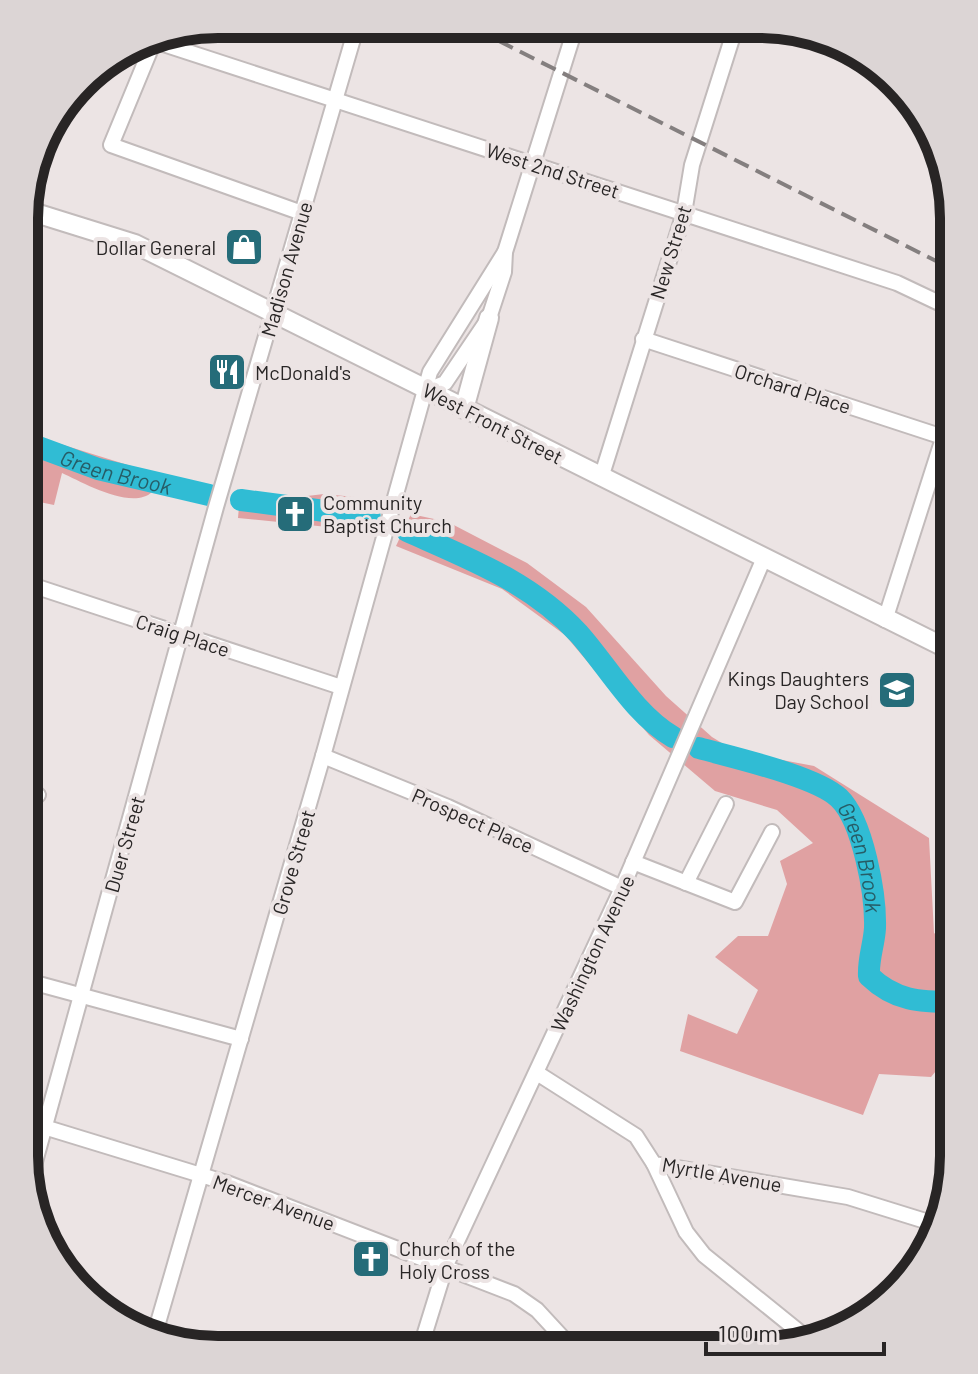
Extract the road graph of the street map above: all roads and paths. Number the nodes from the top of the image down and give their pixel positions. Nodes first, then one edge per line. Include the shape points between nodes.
1 (353, 38) edge
2 (572, 38) edge
3 (732, 38) edge
4 (168, 45) edge
5 (146, 54) edge
6 (336, 98) junction
7 (533, 164) junction
8 (302, 213) junction
9 (684, 213) junction
10 (38, 214) edge
11 (505, 252) junction
12 (940, 303) edge
13 (273, 313) junction
14 (489, 318) junction
15 (643, 339) junction
16 (427, 390) junction
17 (464, 409) junction
18 (940, 436) edge
19 (940, 446) edge
20 (601, 478) junction
21 (216, 507) joint
22 (764, 558) junction
23 (38, 587) edge
24 (885, 620) junction
25 (183, 635) junction
26 (940, 646) edge
27 (341, 687) junction
28 (323, 756) junction
29 (726, 804) dead end
30 (772, 832) dead end
31 (633, 862) junction
32 (686, 883) junction
33 (622, 888) junction
34 (38, 984) edge
35 (81, 995) junction
36 (241, 1039) junction
37 (537, 1073) junction
38 (44, 1127) junction
39 (38, 1150) edge
40 (654, 1164) junction
41 (202, 1176) junction
42 (927, 1221) edge
43 (446, 1265) junction
44 (157, 1325) edge
45 (798, 1331) edge
46 (424, 1336) edge
47 (561, 1336) edge

1 - 6 street, Madison Avenue
2 - 7 street
3 - 9 street, New Street via 692,165
4 - 6 street, West 2nd Street
5 - 8 street via 111,145
6 - 7 street, West 2nd Street
6 - 8 street, Madison Avenue
7 - 9 street, West 2nd Street
7 - 11 street
8 - 13 street, Madison Avenue
9 - 12 street, West 2nd Street via 897,283
9 - 15 street, New Street
10 - 13 street, West Front Street via 135,244
11 - 14 street
11 - 16 street, Grove Street via 430,372
13 - 16 street, West Front Street
13 - 21 street, Madison Avenue
14 - 16 street via 445,383
14 - 17 street
15 - 18 street, Orchard Place
15 - 20 street, New Street
16 - 17 street, West Front Street
16 - 27 street, Grove Street
17 - 20 street, West Front Street
19 - 24 street
20 - 22 street, West Front Street
21 - 25 street, Duer Street
22 - 24 street, West Front Street
22 - 31 street, Washington Avenue
23 - 25 street, Craig Place
24 - 26 street, West Front Street
25 - 27 street, Craig Place
25 - 35 street, Duer Street
27 - 28 street, Grove Street
28 - 33 street, Prospect Place
28 - 36 street, Grove Street
29 - 32 street
30 - 32 street via 735,902
31 - 32 street
31 - 33 street, Washington Avenue
33 - 37 street, Washington Avenue
34 - 35 street
35 - 36 street
35 - 38 street, Duer Street
36 - 41 street, Grove Street
37 - 40 street, Myrtle Avenue via 636,1136
37 - 43 street, Washington Avenue
38 - 39 street, Duer Street
38 - 41 street, Mercer Avenue
40 - 42 street, Myrtle Avenue via 848,1197
40 - 45 street via 686,1232 704,1255
41 - 43 street, Mercer Avenue
41 - 44 street, Grove Street
43 - 46 street, Washington Avenue
43 - 47 street, Mercer Avenue via 514,1294

